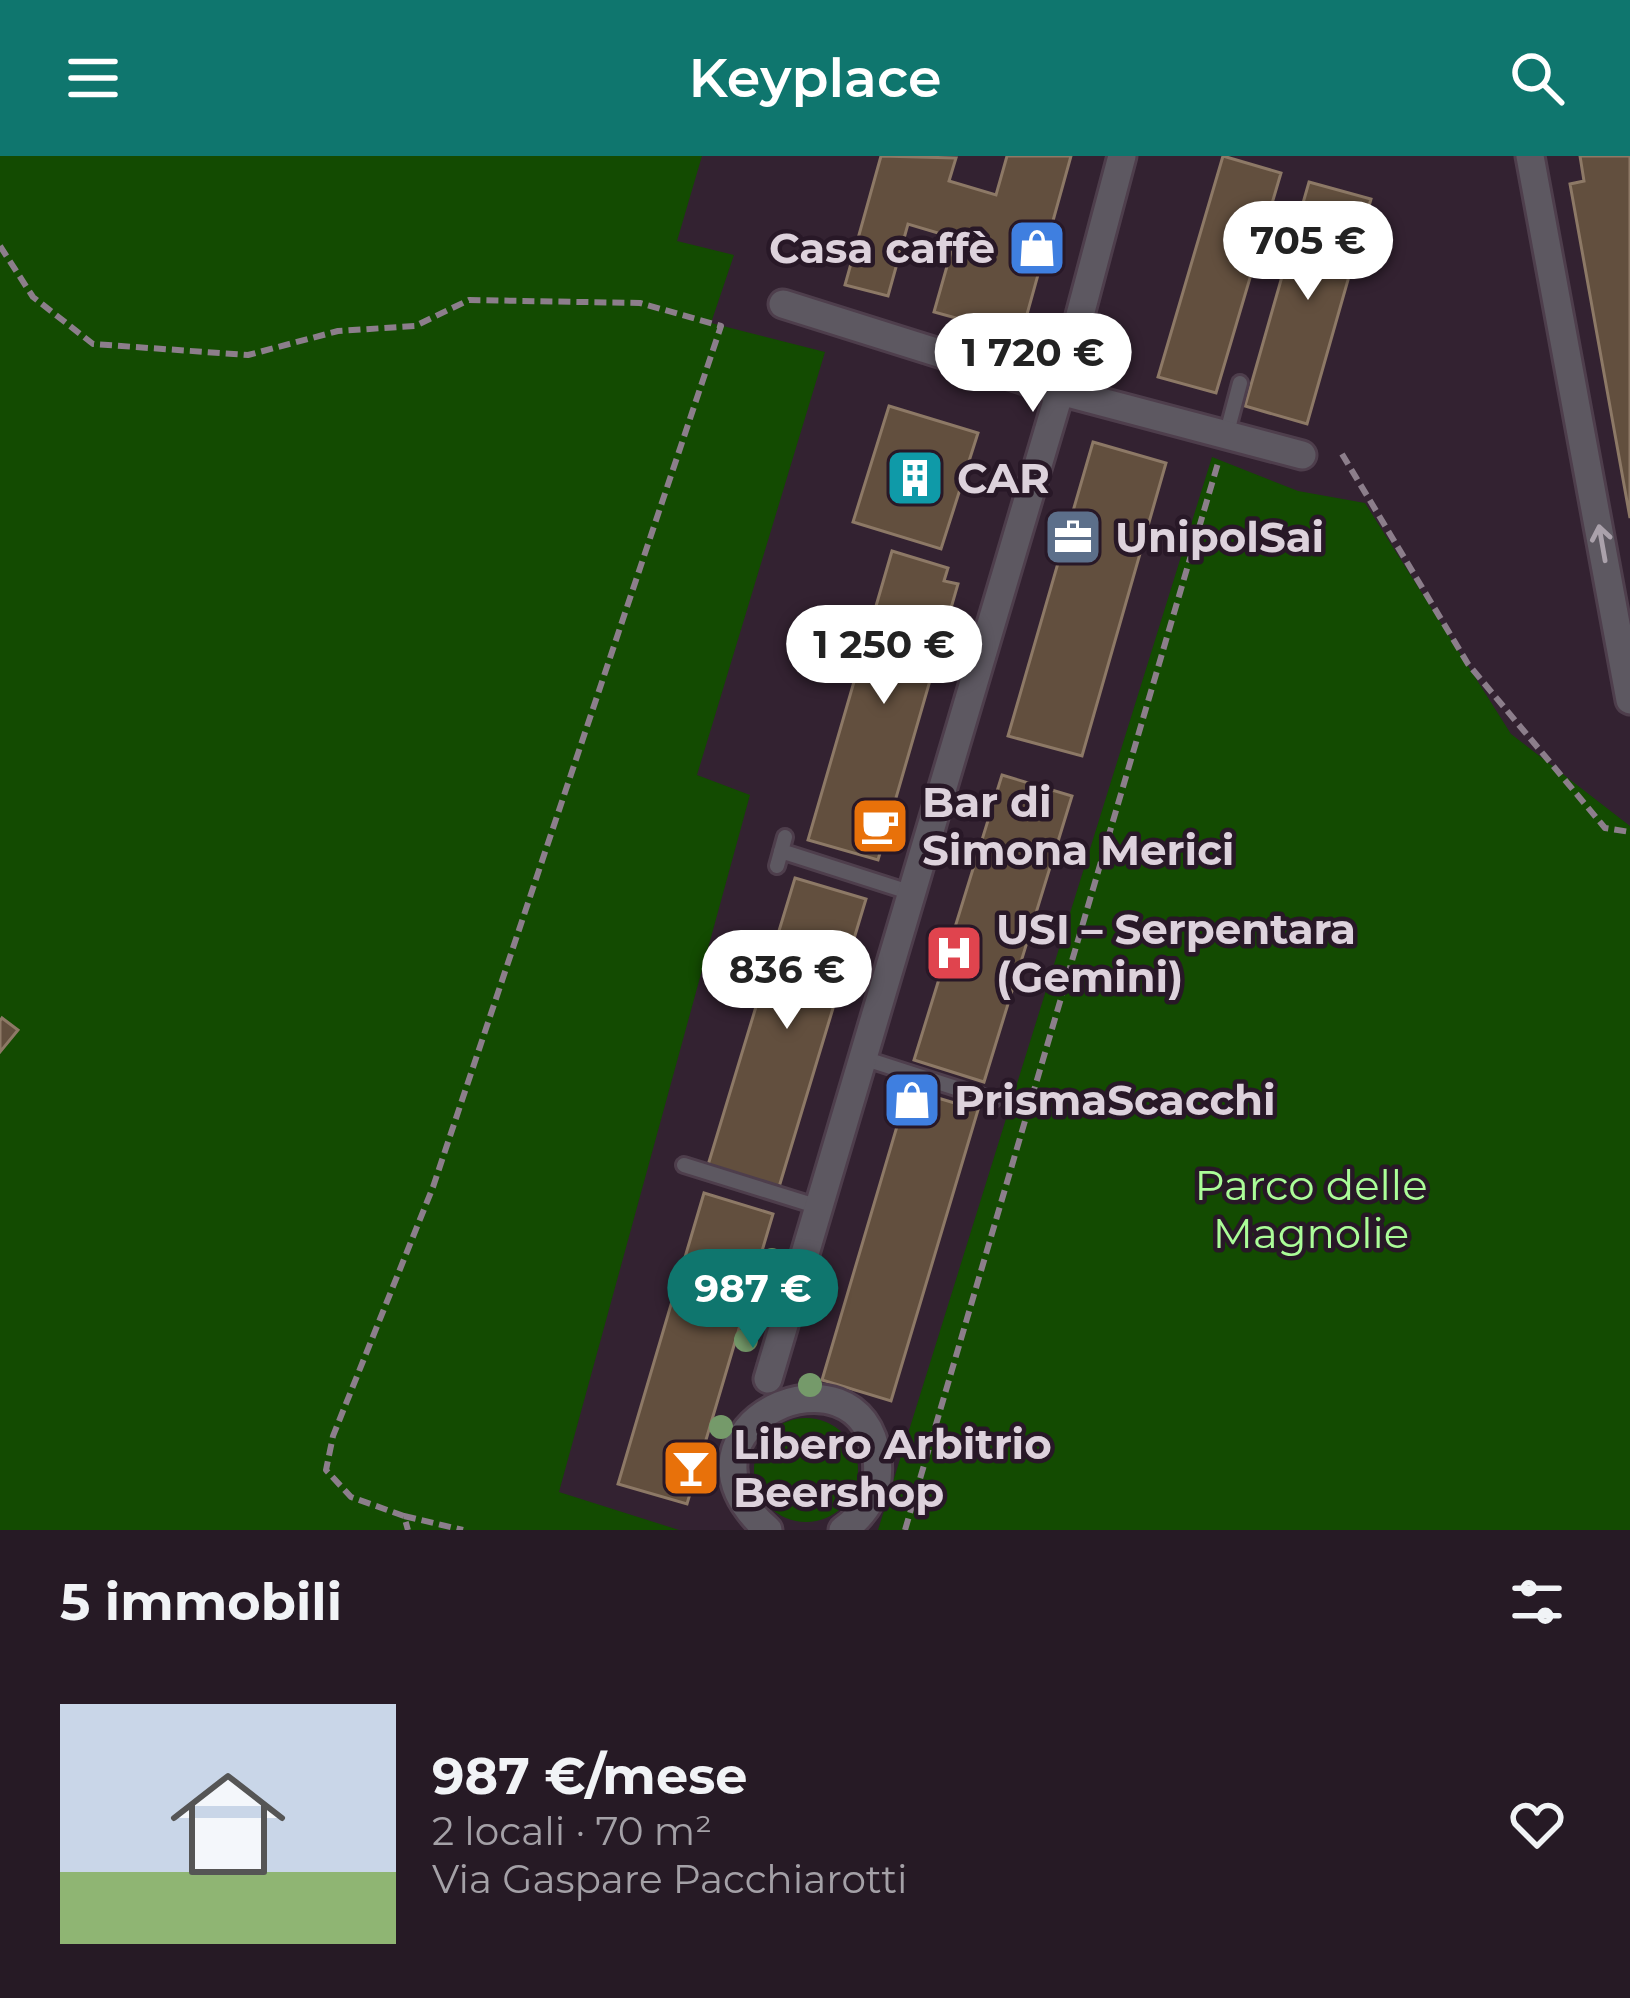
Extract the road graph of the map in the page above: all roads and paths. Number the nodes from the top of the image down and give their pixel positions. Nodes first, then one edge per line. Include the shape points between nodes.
1 (1122, 156) edge
2 (1531, 156) edge
3 (0, 246) edge
4 (783, 304) dead end
5 (1240, 383) dead end
6 (1060, 391) junction
7 (1226, 436) junction
8 (1342, 454) dead end
9 (1302, 455) dead end
10 (1630, 700) edge
11 (1630, 832) edge
12 (781, 851) dead end
13 (912, 893) junction
14 (863, 1058) junction
15 (993, 1100) dead end
16 (684, 1165) dead end
17 (819, 1207) junction
18 (776, 1389) junction
19 (404, 1516) junction
20 (408, 1530) edge
21 (463, 1530) edge
22 (768, 1530) edge
23 (843, 1530) edge
24 (905, 1530) edge

1 - 6 street
10 -> 2 street
3 - 19 path via 33,297 93,344 248,355 338,331 415,326 470,300 640,303 722,326 433,1187 333,1436 326,1470 350,1497
4 - 6 street
5 - 7 lane
6 - 7 street
6 - 13 street
7 - 9 street
7 - 24 path
8 - 11 path via 1468,664 1605,828
12 - 13 lane
13 - 14 street
14 - 15 lane
14 - 17 street
16 - 17 lane
17 - 18 street
18 - 22 street via 737,1446 734,1469 738,1493
18 - 23 street via 832,1401 868,1431 878,1478 872,1501
19 - 20 path
19 - 21 path

